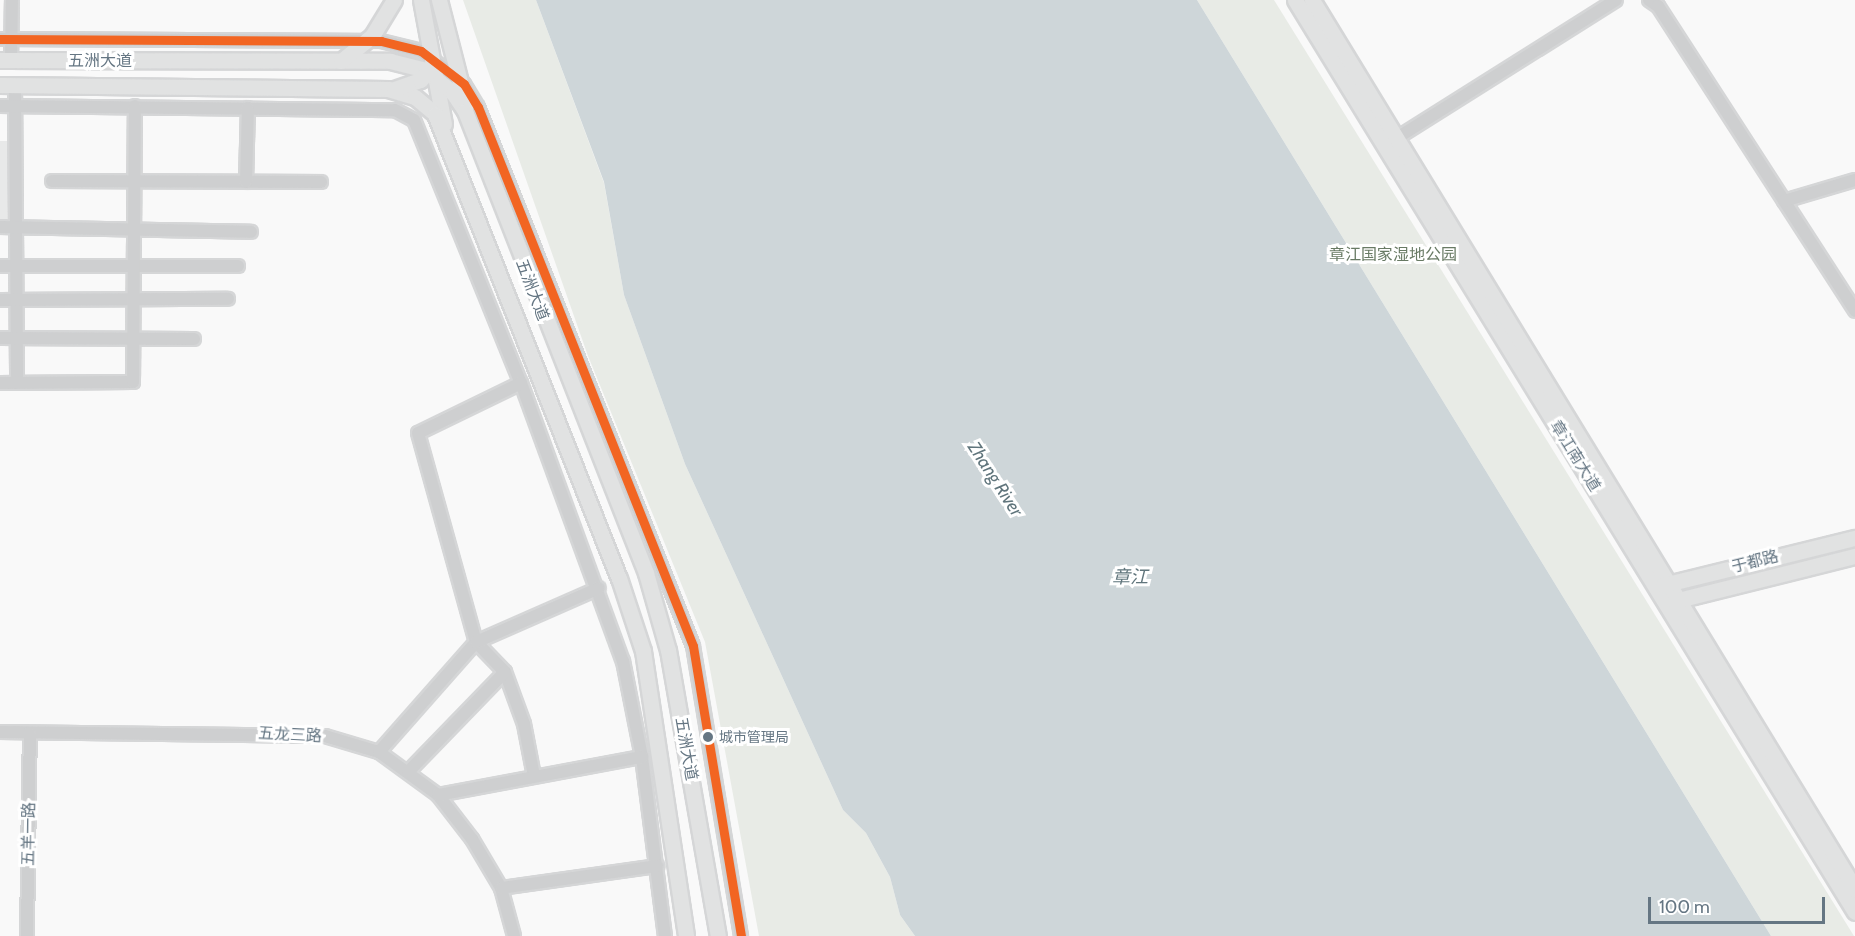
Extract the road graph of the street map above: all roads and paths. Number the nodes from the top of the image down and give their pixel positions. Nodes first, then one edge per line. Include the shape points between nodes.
1 (12, 0) edge
2 (394, 0) edge
3 (421, 0) edge
4 (439, 0) edge
5 (1294, 0) edge
6 (1312, 0) edge
7 (1616, 0) edge
8 (1649, 0) edge
9 (445, 24) junction
10 (6, 38) edge
11 (366, 41) junction
12 (6, 61) edge
13 (341, 61) junction
14 (441, 74) junction
15 (8, 85) edge
16 (388, 89) junction
17 (427, 105) junction
18 (0, 106) edge
19 (15, 106) junction
20 (135, 106) junction
21 (248, 108) junction
22 (394, 110) junction
23 (447, 136) junction
24 (1390, 142) junction
25 (1855, 180) edge
26 (52, 181) dead end
27 (135, 181) junction
28 (246, 182) junction
29 (321, 182) dead end
30 (1784, 201) junction
31 (0, 227) edge
32 (15, 227) junction
33 (134, 230) junction
34 (251, 232) dead end
35 (0, 266) edge
36 (16, 266) junction
37 (134, 266) junction
38 (238, 266) dead end
39 (228, 299) dead end
40 (0, 300) edge
41 (16, 300) junction
42 (134, 300) junction
43 (1855, 311) edge
44 (0, 338) edge
45 (17, 339) junction
46 (133, 339) junction
47 (194, 339) dead end
48 (0, 383) edge
49 (17, 383) junction
50 (520, 383) junction
51 (1855, 538) edge
52 (1855, 556) edge
53 (1671, 582) junction
54 (1656, 587) junction
55 (599, 588) junction
56 (1681, 599) junction
57 (1665, 604) junction
58 (476, 642) junction
59 (505, 672) junction
60 (0, 732) edge
61 (30, 733) junction
62 (379, 752) junction
63 (642, 757) junction
64 (408, 772) junction
65 (534, 776) junction
66 (438, 795) junction
67 (657, 866) junction
68 (501, 888) junction
69 (1855, 889) edge
70 (1855, 912) edge
71 (686, 932) edge
72 (514, 935) edge
73 (27, 936) edge
74 (665, 936) edge
75 (718, 936) edge
76 (741, 936) edge

1 - 10 street
2 - 11 main road
3 - 14 main road
4 - 9 main road
5 - 24 main road, 章江南大道
6 - 24 main road, 章江南大道
7 - 24 street
8 - 30 street via 1658,6
9 - 14 main road
9 - 14 main road via 453,55
10 - 11 street
10 - 12 street
11 - 13 main road
11 - 14 street via 395,43
12 - 13 main road, 五洲大道
13 - 14 main road, 五洲大道 via 402,62
14 - 16 main road
14 - 17 street
14 - 23 main road
14 - 75 main road, 五洲大道 via 474,134 646,573 668,650
14 - 76 street via 478,107 693,646
15 - 16 main road, 五洲大道
15 - 19 street
16 - 17 main road, 五洲大道
17 - 22 street
17 - 23 main road, 五洲大道
18 - 19 street
19 - 20 street
19 - 32 street
20 - 21 street
20 - 27 street
21 - 22 street
21 - 28 street
22 - 50 street via 417,125
23 - 71 main road, 五洲大道 via 644,651
24 - 53 main road, 章江南大道
24 - 54 main road, 章江南大道
25 - 30 street
26 - 27 street
27 - 28 street
27 - 33 street
28 - 29 street
30 - 43 street
31 - 32 street
32 - 33 street
32 - 36 street
33 - 34 street
33 - 37 street
35 - 36 street
36 - 37 street
36 - 41 street
37 - 38 street
37 - 42 street
39 - 42 street
40 - 41 street
41 - 42 street
41 - 45 street
42 - 46 street
44 - 45 street
45 - 46 street
45 - 49 street
46 - 47 street
46 - 49 street via 133,382
48 - 49 street
50 - 55 street
50 - 58 street via 418,433
51 - 53 main road, 于都路
52 - 56 main road, 于都路
53 - 54 main road, 于都路
53 - 56 main road, 章江南大道
54 - 57 main road, 章江南大道
55 - 58 street
55 - 63 street via 623,660
56 - 57 main road, 于都路
56 - 69 main road, 章江南大道
57 - 70 main road, 章江南大道
58 - 59 street
58 - 62 street
59 - 64 street
59 - 65 street via 524,724
60 - 61 street, 五龙三路
61 - 62 street, 五龙三路 via 325,736
61 - 73 street, 五羊一路
62 - 64 street, 五龙三路
63 - 65 street
63 - 67 street
64 - 66 street, 五龙三路
65 - 66 street
66 - 68 street, 五龙三路 via 472,839
67 - 68 street
67 - 74 street
68 - 72 street, 五龙三路

